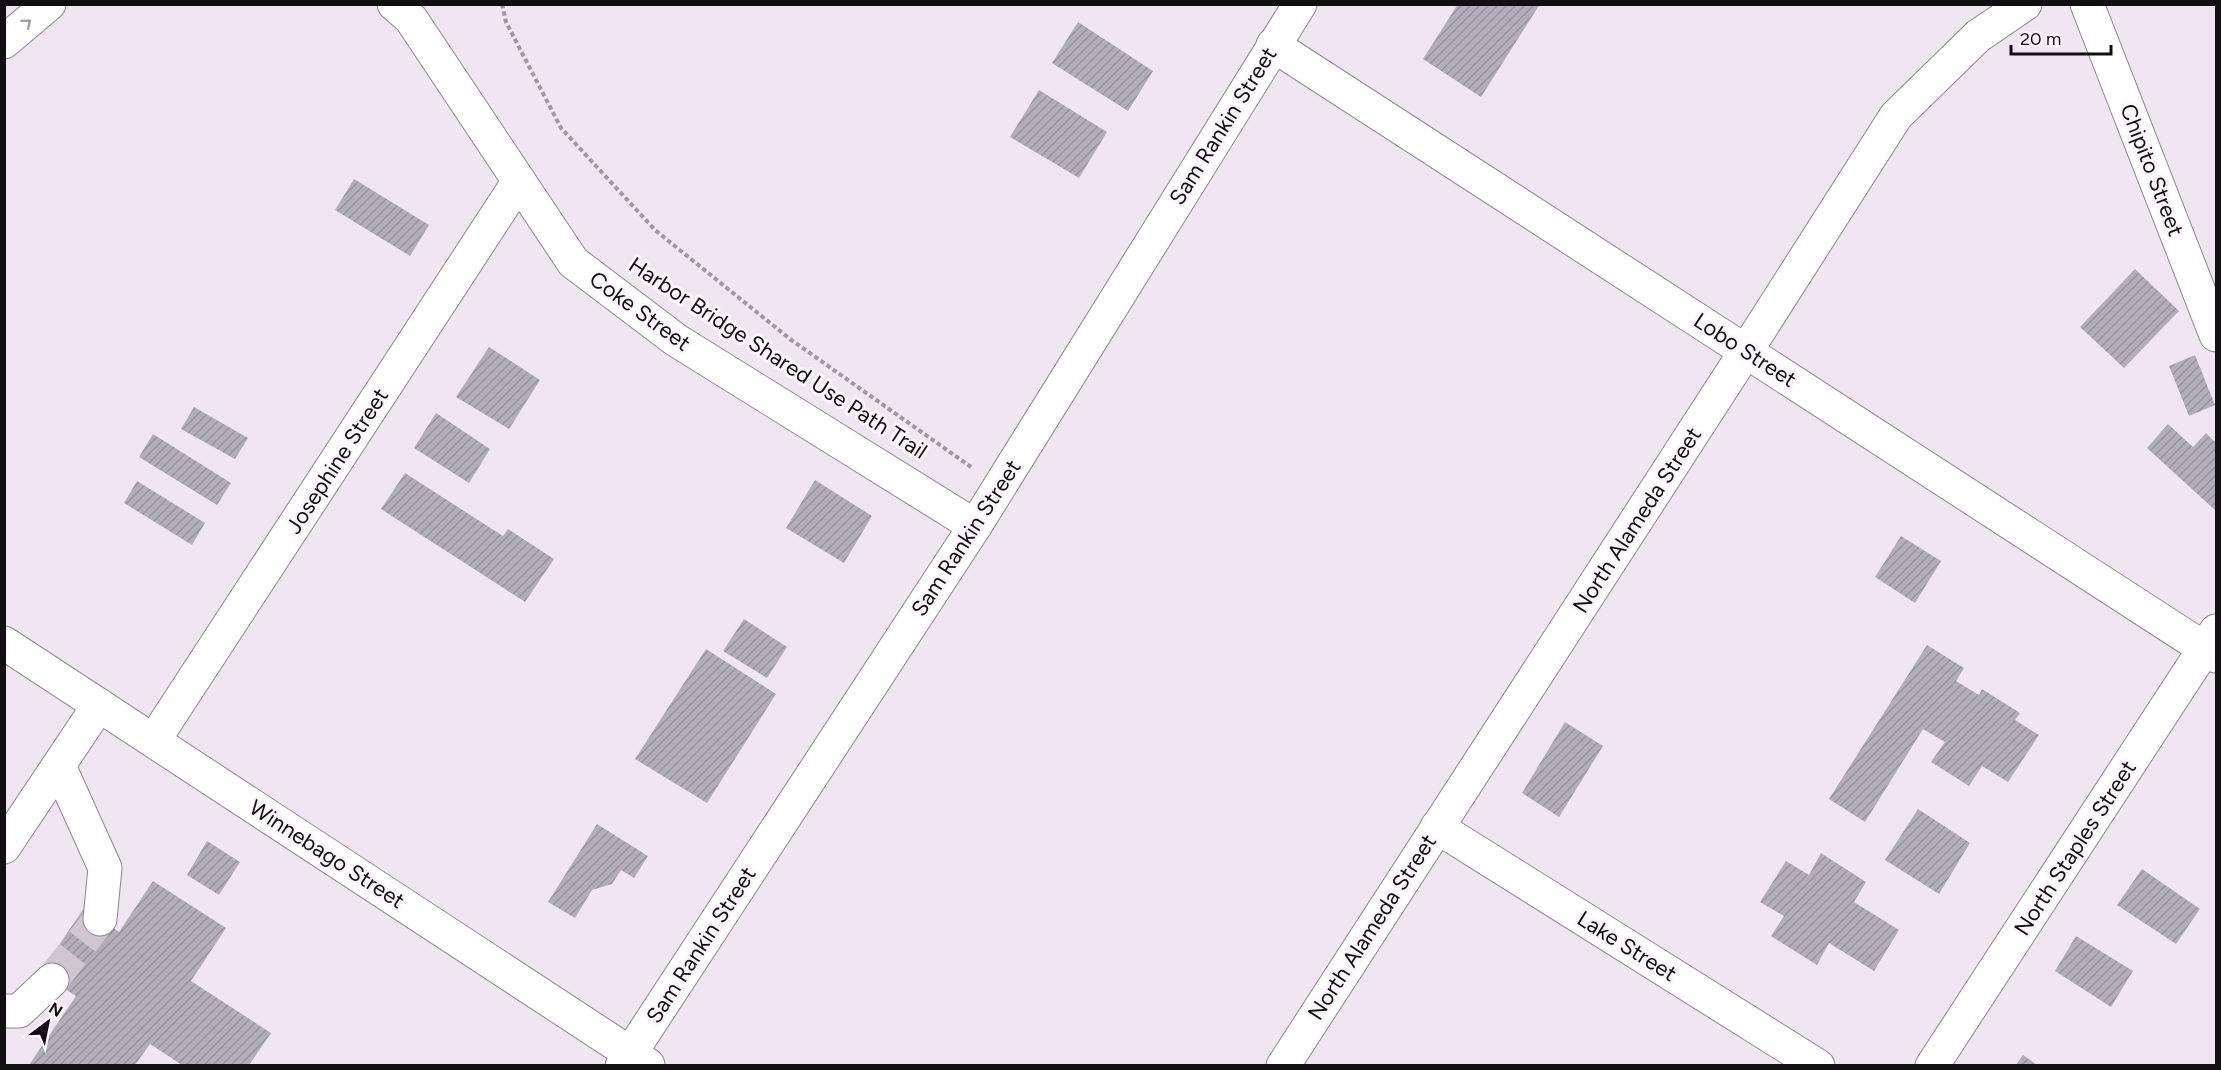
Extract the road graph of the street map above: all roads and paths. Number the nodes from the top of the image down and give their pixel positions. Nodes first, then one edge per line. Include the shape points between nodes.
1 (49, 4) edge
2 (394, 4) edge
3 (502, 4) edge
4 (1300, 4) edge
5 (2025, 4) edge
6 (2087, 4) edge
7 (4, 42) edge
8 (1273, 45) junction
9 (519, 181) junction
10 (2217, 334) edge
11 (1746, 351) junction
12 (999, 488) junction
13 (975, 526) junction
14 (4, 643) edge
15 (2213, 645) edge
16 (99, 705) junction
17 (154, 740) junction
18 (59, 766) junction
19 (1437, 827) junction
20 (4, 847) edge
21 (100, 919) tunnel mouth
22 (52, 980) tunnel mouth
23 (4, 1011) edge
24 (634, 1061) edge
25 (1283, 1065) edge
26 (1818, 1065) edge
27 (1932, 1065) edge

7 -> 1 street
2 - 9 street, Coke Street via 411,19
3 - 12 path, Harbor Bridge Shared Use Path Trail via 507,22 561,128 655,230 790,339
4 - 8 street, Sam Rankin Street
5 - 11 street, North Alameda Street via 1978,36 1896,116
6 - 10 street, Chipito Street
8 - 11 street, Lobo Street
8 - 12 street, Sam Rankin Street
9 - 13 street, Coke Street via 573,262 676,340
9 - 17 street, Josephine Street
11 - 15 street, Lobo Street
11 - 19 street, North Alameda Street
12 - 13 street, Sam Rankin Street
13 - 24 street, Sam Rankin Street
14 - 16 street, Winnebago Street
15 - 27 street, North Staples Street
16 - 17 street, Winnebago Street
16 - 18 street
17 - 24 street, Winnebago Street
18 - 20 street
18 - 21 street via 105,868
19 - 25 street, North Alameda Street
19 - 26 street, Lake Street
22 - 23 street via 18,1011

